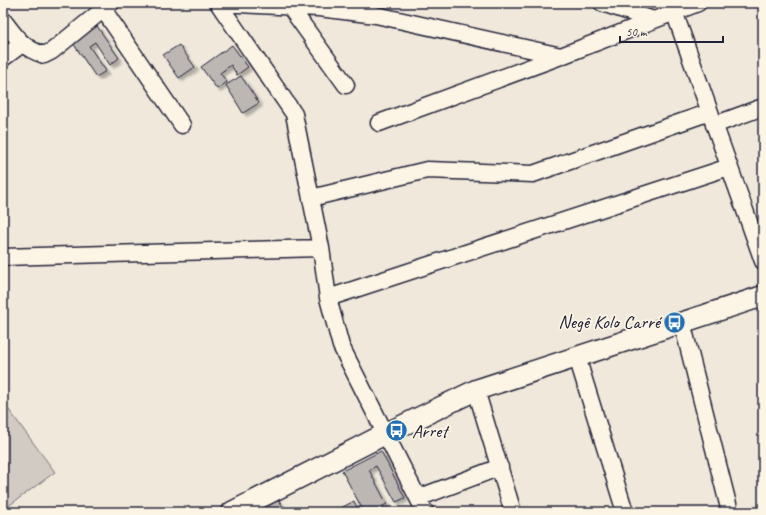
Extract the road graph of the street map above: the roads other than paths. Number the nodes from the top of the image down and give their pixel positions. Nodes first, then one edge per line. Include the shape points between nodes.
1 (218, 3) edge
2 (602, 3) edge
3 (698, 3) edge
4 (107, 6) edge
5 (318, 6) edge
6 (290, 7) junction
7 (672, 8) edge
8 (3, 20) edge
9 (654, 20) junction
10 (22, 44) junction
11 (562, 56) junction
12 (3, 58) edge
13 (346, 85) dead end
14 (763, 107) edge
15 (712, 119) junction
16 (379, 123) dead end
17 (182, 125) dead end
18 (730, 167) junction
19 (311, 198) junction
20 (321, 248) junction
21 (3, 257) edge
22 (763, 261) edge
23 (763, 296) edge
24 (328, 298) junction
25 (682, 322) junction
26 (577, 357) junction
27 (476, 390) junction
28 (385, 434) junction
29 (500, 467) junction
30 (421, 505) edge
31 (232, 512) edge
32 (513, 512) edge
33 (625, 512) edge
34 (730, 512) edge

1 - 6 street
1 - 19 street via 294,114
2 - 9 street
3 - 7 street
4 - 10 street via 44,55
4 - 17 street
5 - 6 street
5 - 11 street via 376,15
6 - 13 street
7 - 9 street
7 - 15 street
8 - 10 street
9 - 11 street
10 - 12 street
11 - 16 street
14 - 15 street
15 - 18 street
15 - 19 street via 533,174 427,170
18 - 22 street
18 - 24 street
19 - 20 street
20 - 21 street
20 - 24 street
23 - 25 street
24 - 28 street via 341,346
25 - 26 street
25 - 34 street
26 - 27 street
26 - 33 street
27 - 28 street
27 - 29 street
28 - 30 street
28 - 31 street
29 - 30 street
29 - 32 street

